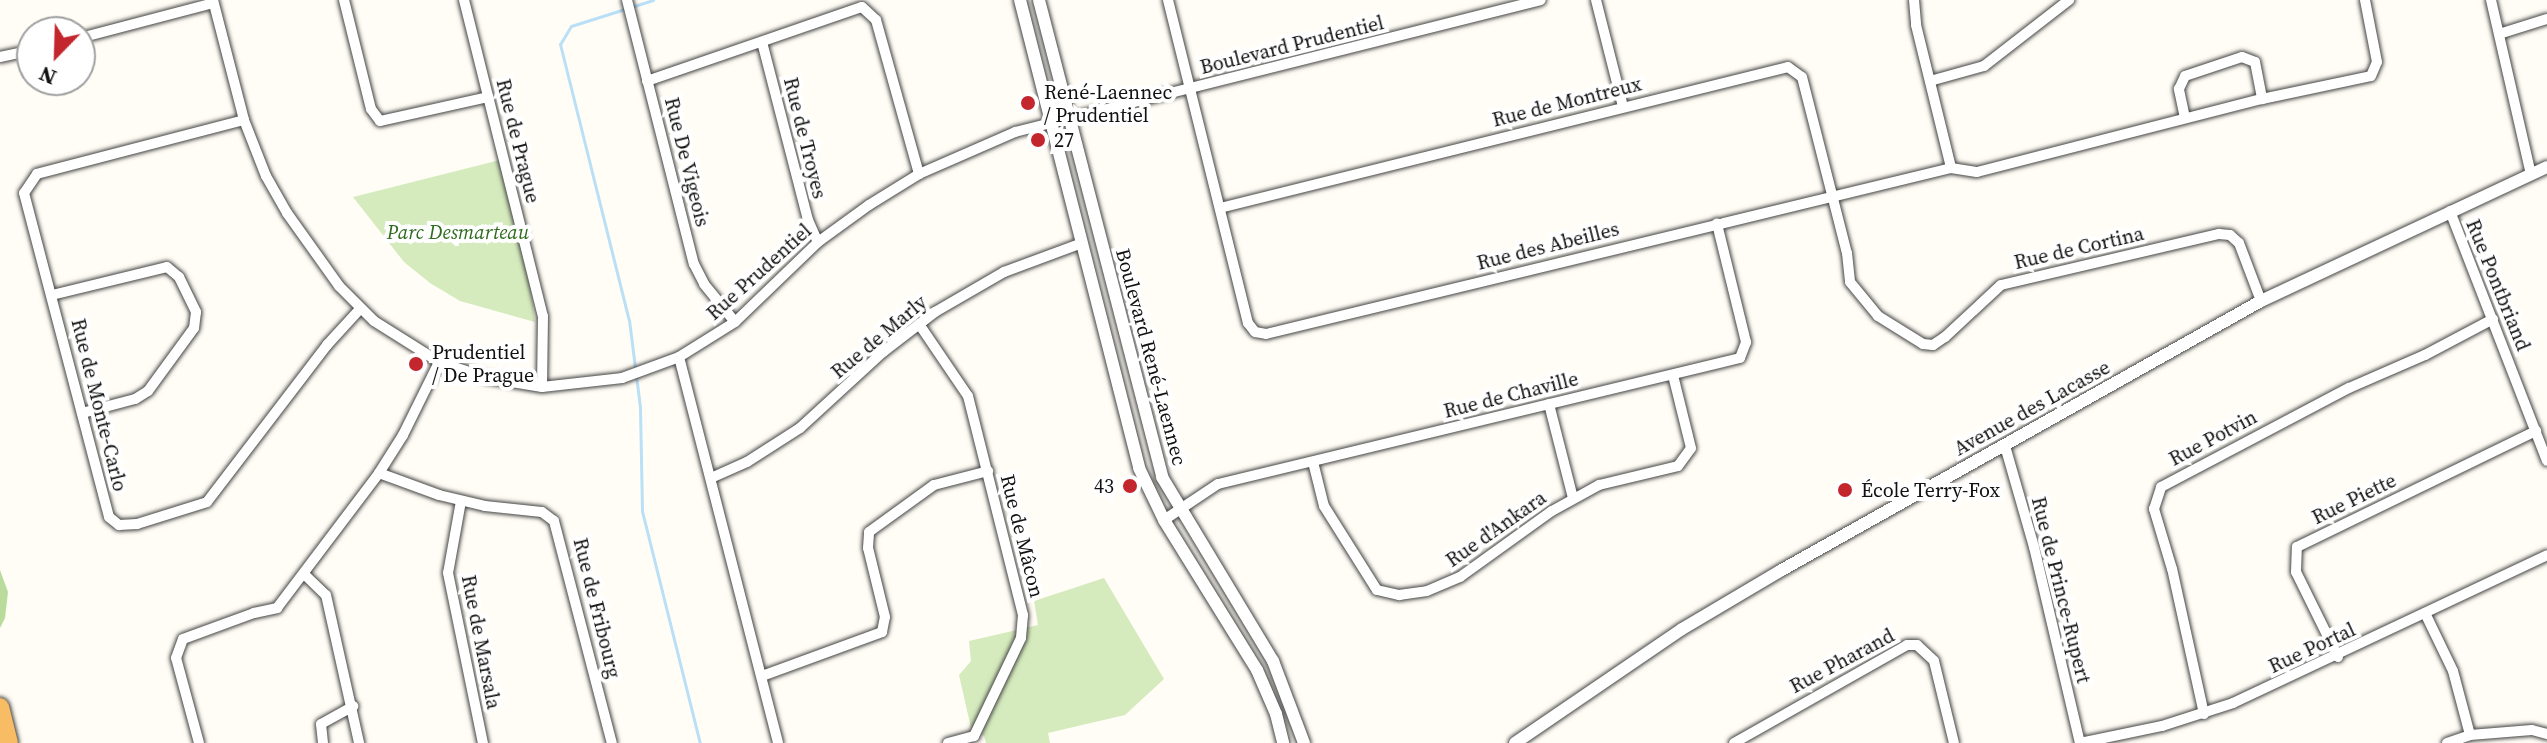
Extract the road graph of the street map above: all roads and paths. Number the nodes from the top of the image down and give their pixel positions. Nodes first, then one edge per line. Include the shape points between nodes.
1 (344, 0) edge
2 (464, 0) edge
3 (627, 0) edge
4 (1020, 0) edge
5 (1039, 0) edge
6 (1168, 0) edge
7 (1541, 0) edge
8 (1596, 0) edge
9 (1914, 0) edge
10 (2069, 0) edge
11 (2365, 0) edge
12 (2491, 0) edge
13 (213, 2) edge
14 (2547, 19) edge
15 (96, 34) edge
16 (2499, 34) junction
17 (762, 42) junction
18 (647, 81) junction
19 (1930, 81) junction
20 (1191, 90) junction
21 (488, 97) junction
22 (2262, 99) junction
23 (1623, 107) junction
24 (1067, 117) junction
25 (2185, 118) junction
26 (244, 120) junction
27 (1051, 122) junction
28 (2547, 167) edge
29 (1951, 168) junction
30 (919, 174) junction
31 (2531, 174) junction
32 (1831, 197) junction
33 (1220, 208) junction
34 (2450, 211) junction
35 (1717, 224) junction
36 (818, 242) junction
37 (1082, 243) junction
38 (52, 295) junction
39 (2261, 301) junction
40 (360, 309) junction
41 (2493, 319) junction
42 (735, 322) junction
43 (919, 324) junction
44 (679, 357) junction
45 (439, 362) junction
46 (1673, 375) junction
47 (542, 387) junction
48 (1549, 404) junction
49 (82, 413) junction
50 (2536, 431) junction
51 (2005, 446) junction
52 (2547, 461) edge
53 (1313, 462) junction
54 (988, 471) junction
55 (379, 473) junction
56 (711, 478) junction
57 (1573, 498) junction
58 (461, 501) junction
59 (1180, 510) junction
60 (1164, 520) junction
61 (2547, 555) edge
62 (304, 574) junction
63 (2425, 613) junction
64 (2338, 657) junction
65 (762, 676) junction
66 (353, 706) junction
67 (0, 707) edge
68 (2204, 714) junction
69 (2547, 734) edge
70 (2470, 735) junction
71 (975, 739) edge
72 (9, 743) edge
73 (199, 743) edge
74 (323, 743) edge
75 (359, 743) edge
76 (483, 743) edge
77 (612, 743) edge
78 (778, 743) edge
79 (948, 743) edge
80 (1283, 743) edge
81 (1304, 743) edge
82 (1515, 743) edge
83 (1734, 743) edge
84 (1954, 743) edge
85 (2080, 743) edge
86 (2447, 743) edge

1 - 21 street via 371,109 380,121
2 - 21 street, Rue de Prague
3 - 18 street, Rue De Vigeois
4 - 27 street, Boulevard René-Laennec
5 - 24 street, Boulevard René-Laennec
6 - 20 street, Rue des Abeilles
7 - 20 street, Boulevard Prudentiel
8 - 23 street
9 - 19 street
10 - 19 street via 1984,66
11 - 22 street, Rue des Abeilles via 2377,62 2371,76
12 - 16 street
13 - 15 street
13 - 26 street, Rue Prudentiel
14 - 16 street
16 - 31 street
17 - 18 street
17 - 30 street via 862,7 876,20
17 - 36 street, Rue de Troyes
18 - 42 street, Rue De Vigeois via 694,264
19 - 29 street
20 - 24 street, Boulevard Prudentiel
20 - 33 street, Rue des Abeilles
21 - 47 street, Rue de Prague via 543,316
22 - 25 street, Rue des Abeilles
22 - 25 street via 2255,62 2242,57 2185,76 2179,89
23 - 32 street, Rue de Montreux via 1788,67 1802,77
23 - 33 street, Rue de Montreux
24 - 27 street, Boulevard Prudentiel
24 - 59 street, Boulevard René-Laennec via 1151,446
25 - 29 street, Rue des Abeilles via 1977,172
26 - 38 street, Rue de Monte-Carlo via 37,174 24,193
26 - 40 street, Rue Prudentiel via 287,213
27 - 30 street, Rue Prudentiel
27 - 37 street, Boulevard René-Laennec
28 - 31 street, Avenue des Lacasse
29 - 32 street, Rue des Abeilles
30 - 36 street, Rue Prudentiel
31 - 34 street, Avenue des Lacasse
32 - 35 street, Rue des Abeilles
32 - 39 street, Rue de Cortina via 1850,282 1878,316 1923,344 1945,337 2001,285 2219,234 2239,243
33 - 35 street, Rue des Abeilles via 1248,323 1255,332 1266,334
34 - 39 street, Avenue des Lacasse
34 - 41 street, Rue Pontbriand
35 - 46 street, Rue de Chaville via 1746,342 1740,358
36 - 42 street, Rue Prudentiel
37 - 43 street, Rue de Marly via 1004,272
37 - 60 street, Boulevard René-Laennec via 1139,468
38 - 49 street, Rue de Monte-Carlo
38 - 49 street via 167,267 179,277 196,312 194,328 148,391
39 - 51 street, Avenue des Lacasse
40 - 45 street, Rue Prudentiel
40 - 49 street, Rue de Monte-Carlo via 327,345 219,491 190,510 128,525 109,517
41 - 50 street, Rue Pontbriand
41 - 68 street, Rue Potvin via 2161,487 2154,509
42 - 44 street, Rue Prudentiel
43 - 54 street, Rue de Mâcon via 968,396
43 - 56 street, Rue de Marly via 800,428
44 - 47 street, Rue Prudentiel via 622,378
44 - 56 street
45 - 47 street, Rue Prudentiel via 487,378
45 - 55 street
46 - 48 street, Rue de Chaville
46 - 57 street, Rue d'Ankara via 1691,448 1678,466 1599,485
48 - 53 street, Rue de Chaville
48 - 57 street
50 - 52 street, Rue Pontbriand
50 - 64 street, Rue Piette via 2297,547 2296,572
51 - 82 street, Avenue des Lacasse via 1682,629
51 - 85 street, Rue de Prince-Rupert
53 - 57 street, Rue d'Ankara via 1324,506 1377,590 1387,594 1445,586
53 - 59 street, Rue de Chaville via 1218,484
54 - 65 street via 934,485 869,532 885,617 882,632
54 - 71 street, Rue de Mâcon via 1024,627
55 - 58 street, Rue de Fribourg
55 - 62 street
56 - 65 street
58 - 76 street, Rue de Marsala via 448,573
58 - 77 street, Rue de Fribourg via 542,512 554,521
59 - 60 street, Rue de Chaville
59 - 81 street, Boulevard René-Laennec via 1283,679
60 - 80 street, Boulevard René-Laennec via 1257,670
61 - 63 street, Rue Portal
62 - 66 street via 326,595
62 - 73 street via 277,608 183,639 176,658
63 - 64 street, Rue Portal
63 - 70 street via 2453,671
64 - 68 street, Rue Portal
65 - 78 street
66 - 74 street via 321,724
66 - 75 street
67 - 72 highway
68 - 85 street, Rue Portal
69 - 70 street via 2532,730
70 - 86 street
71 - 79 street, Rue de Mâcon
83 - 84 street, Rue Pharand via 1907,645 1917,645 1934,661

